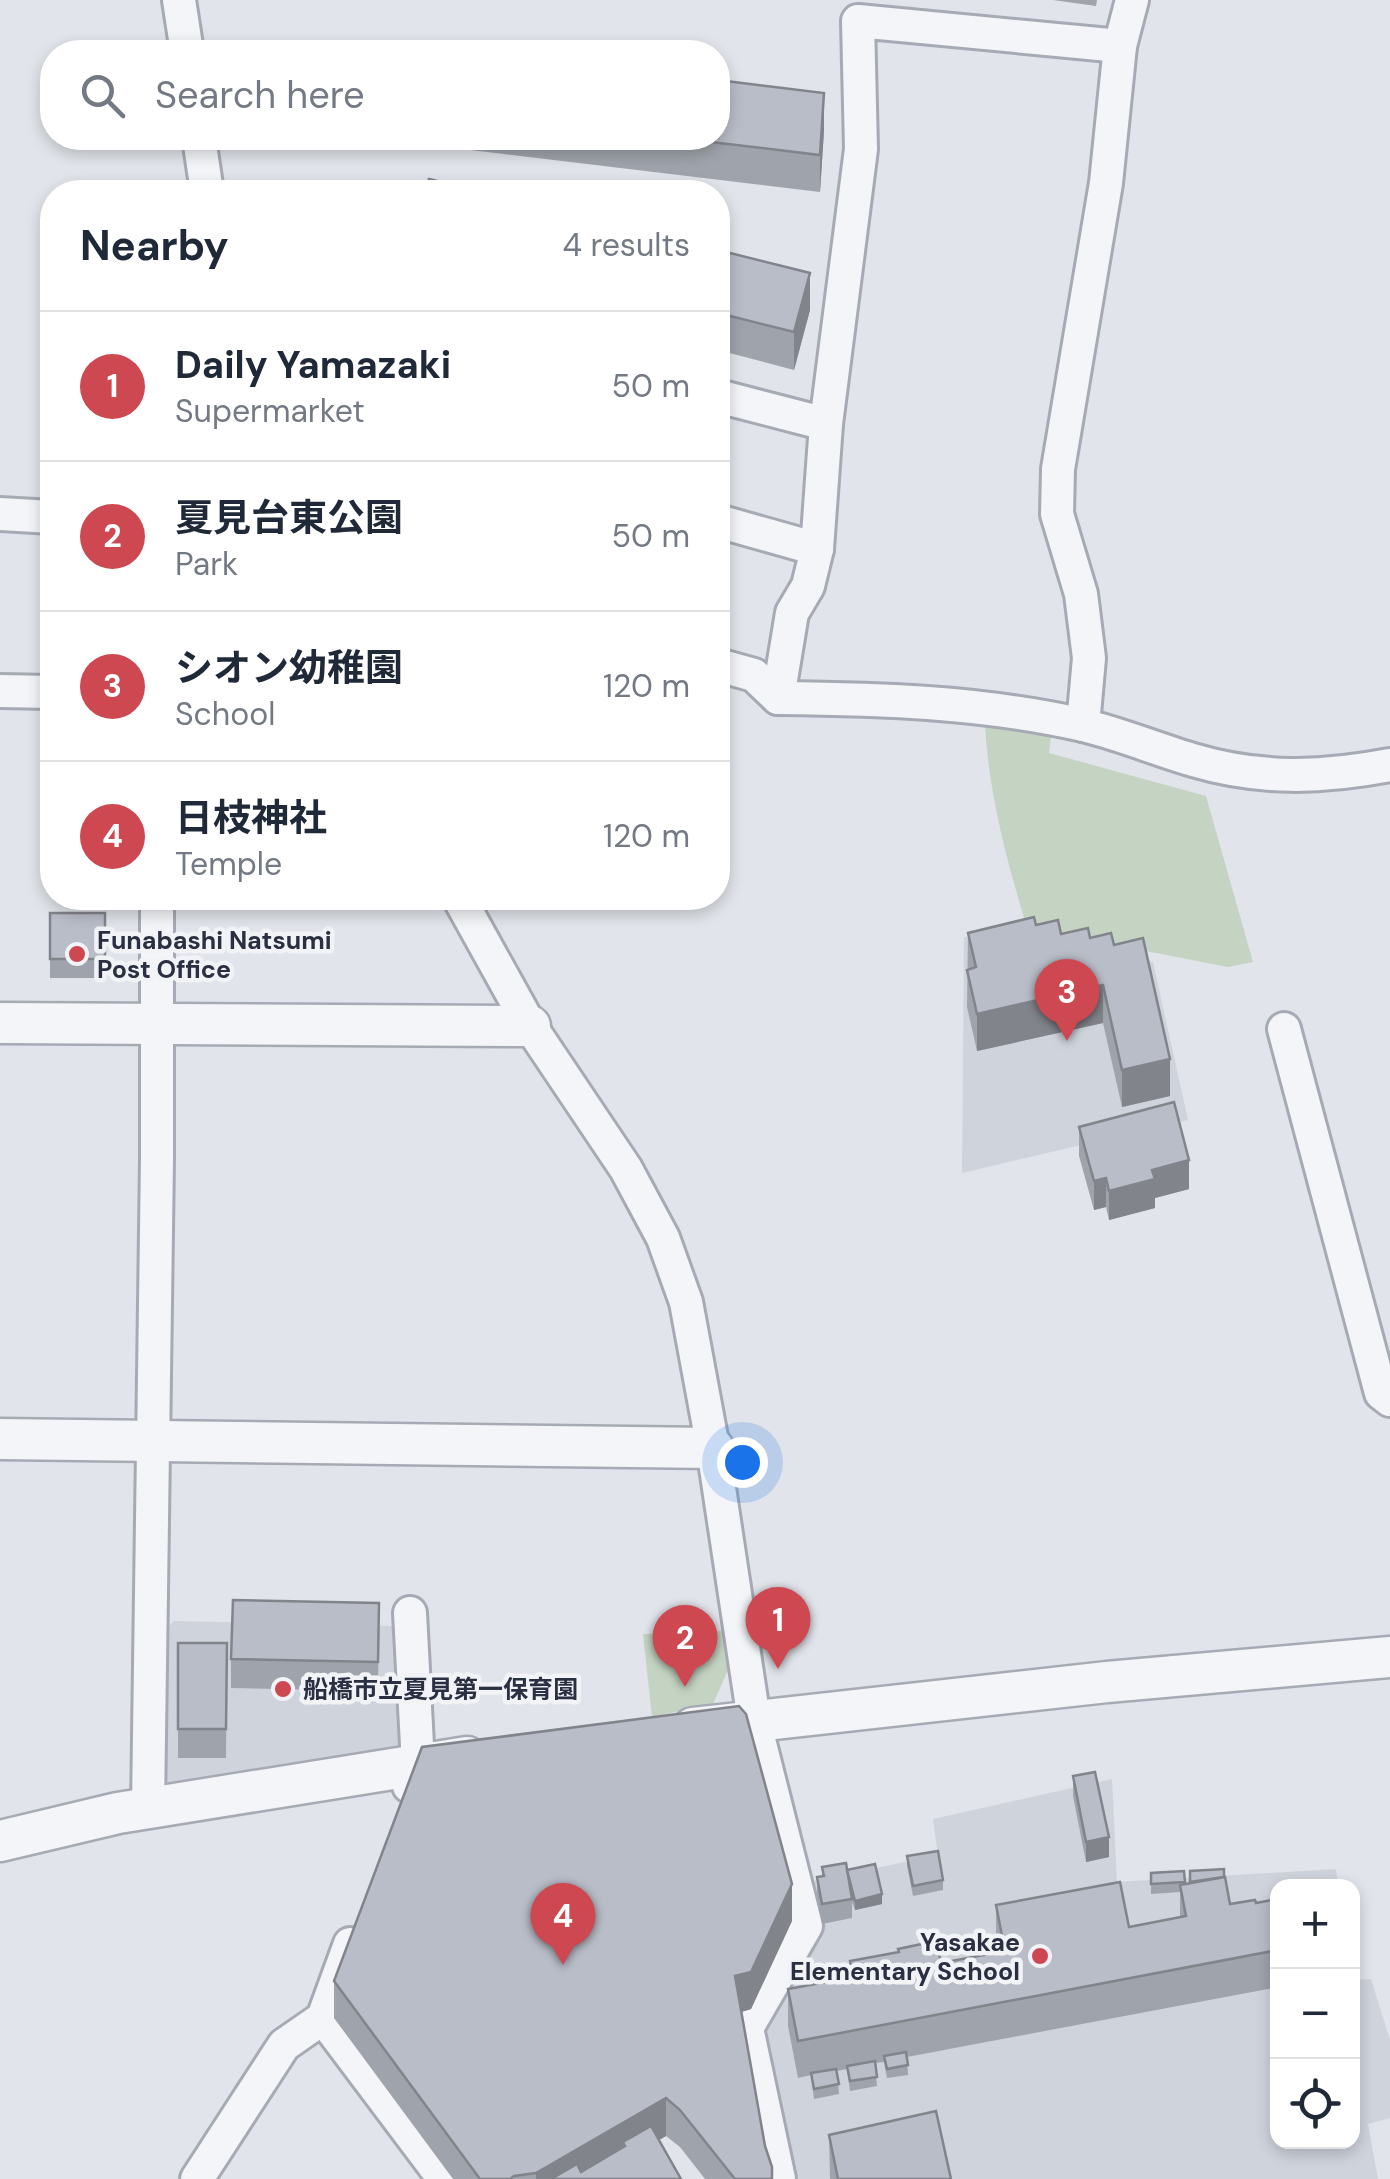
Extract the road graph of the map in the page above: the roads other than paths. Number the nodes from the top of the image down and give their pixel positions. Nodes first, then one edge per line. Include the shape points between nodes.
1 (180, 0) edge
2 (1132, 0) edge
3 (186, 40) edge
4 (1120, 46) junction
5 (201, 150) edge
6 (205, 180) edge
7 (730, 399) edge
8 (826, 424) junction
9 (0, 514) edge
10 (40, 517) edge
11 (730, 524) edge
12 (817, 549) junction
13 (730, 668) edge
14 (0, 691) edge
15 (40, 692) edge
16 (778, 698) junction
17 (1083, 726) junction
18 (1390, 764) edge
19 (157, 910) edge
20 (465, 910) edge
21 (0, 1023) edge
22 (158, 1023) junction
23 (530, 1026) junction
24 (1284, 1030) dead end
25 (1390, 1400) edge
26 (0, 1439) edge
27 (154, 1444) junction
28 (713, 1448) junction
29 (410, 1612) dead end
30 (1390, 1657) edge
31 (754, 1720) junction
32 (655, 1733) edge
33 (497, 1754) edge
34 (418, 1764) junction
35 (148, 1808) junction
36 (397, 1818) edge
37 (0, 1840) edge
38 (364, 1909) edge
39 (323, 2018) junction
40 (210, 2173) edge
41 (444, 2179) edge
42 (780, 2179) edge

1 - 3 street
2 - 4 street
4 - 8 street via 858,21 861,149
4 - 17 street via 1106,182 1058,469 1057,514 1081,594 1089,658
5 - 6 street
7 - 8 street
8 - 12 street
9 - 10 street
11 - 12 street
12 - 16 street via 808,586 792,613
13 - 16 street via 754,676
14 - 15 street
16 - 17 street via 936,702
17 - 18 street via 1197,762 1270,775 1336,776
19 - 22 street
20 - 23 street
21 - 22 street
22 - 23 street
22 - 27 street
23 - 28 street via 626,1169 663,1238 686,1302
24 - 25 street via 1381,1393
26 - 27 street
27 - 28 street
27 - 35 street
28 - 31 street
29 - 34 street
30 - 31 street
31 - 32 street
31 - 42 street via 806,1926 747,2028
33 - 34 street
34 - 35 street
34 - 36 street
35 - 37 street
38 - 39 street
39 - 40 street via 284,2045
39 - 41 street

